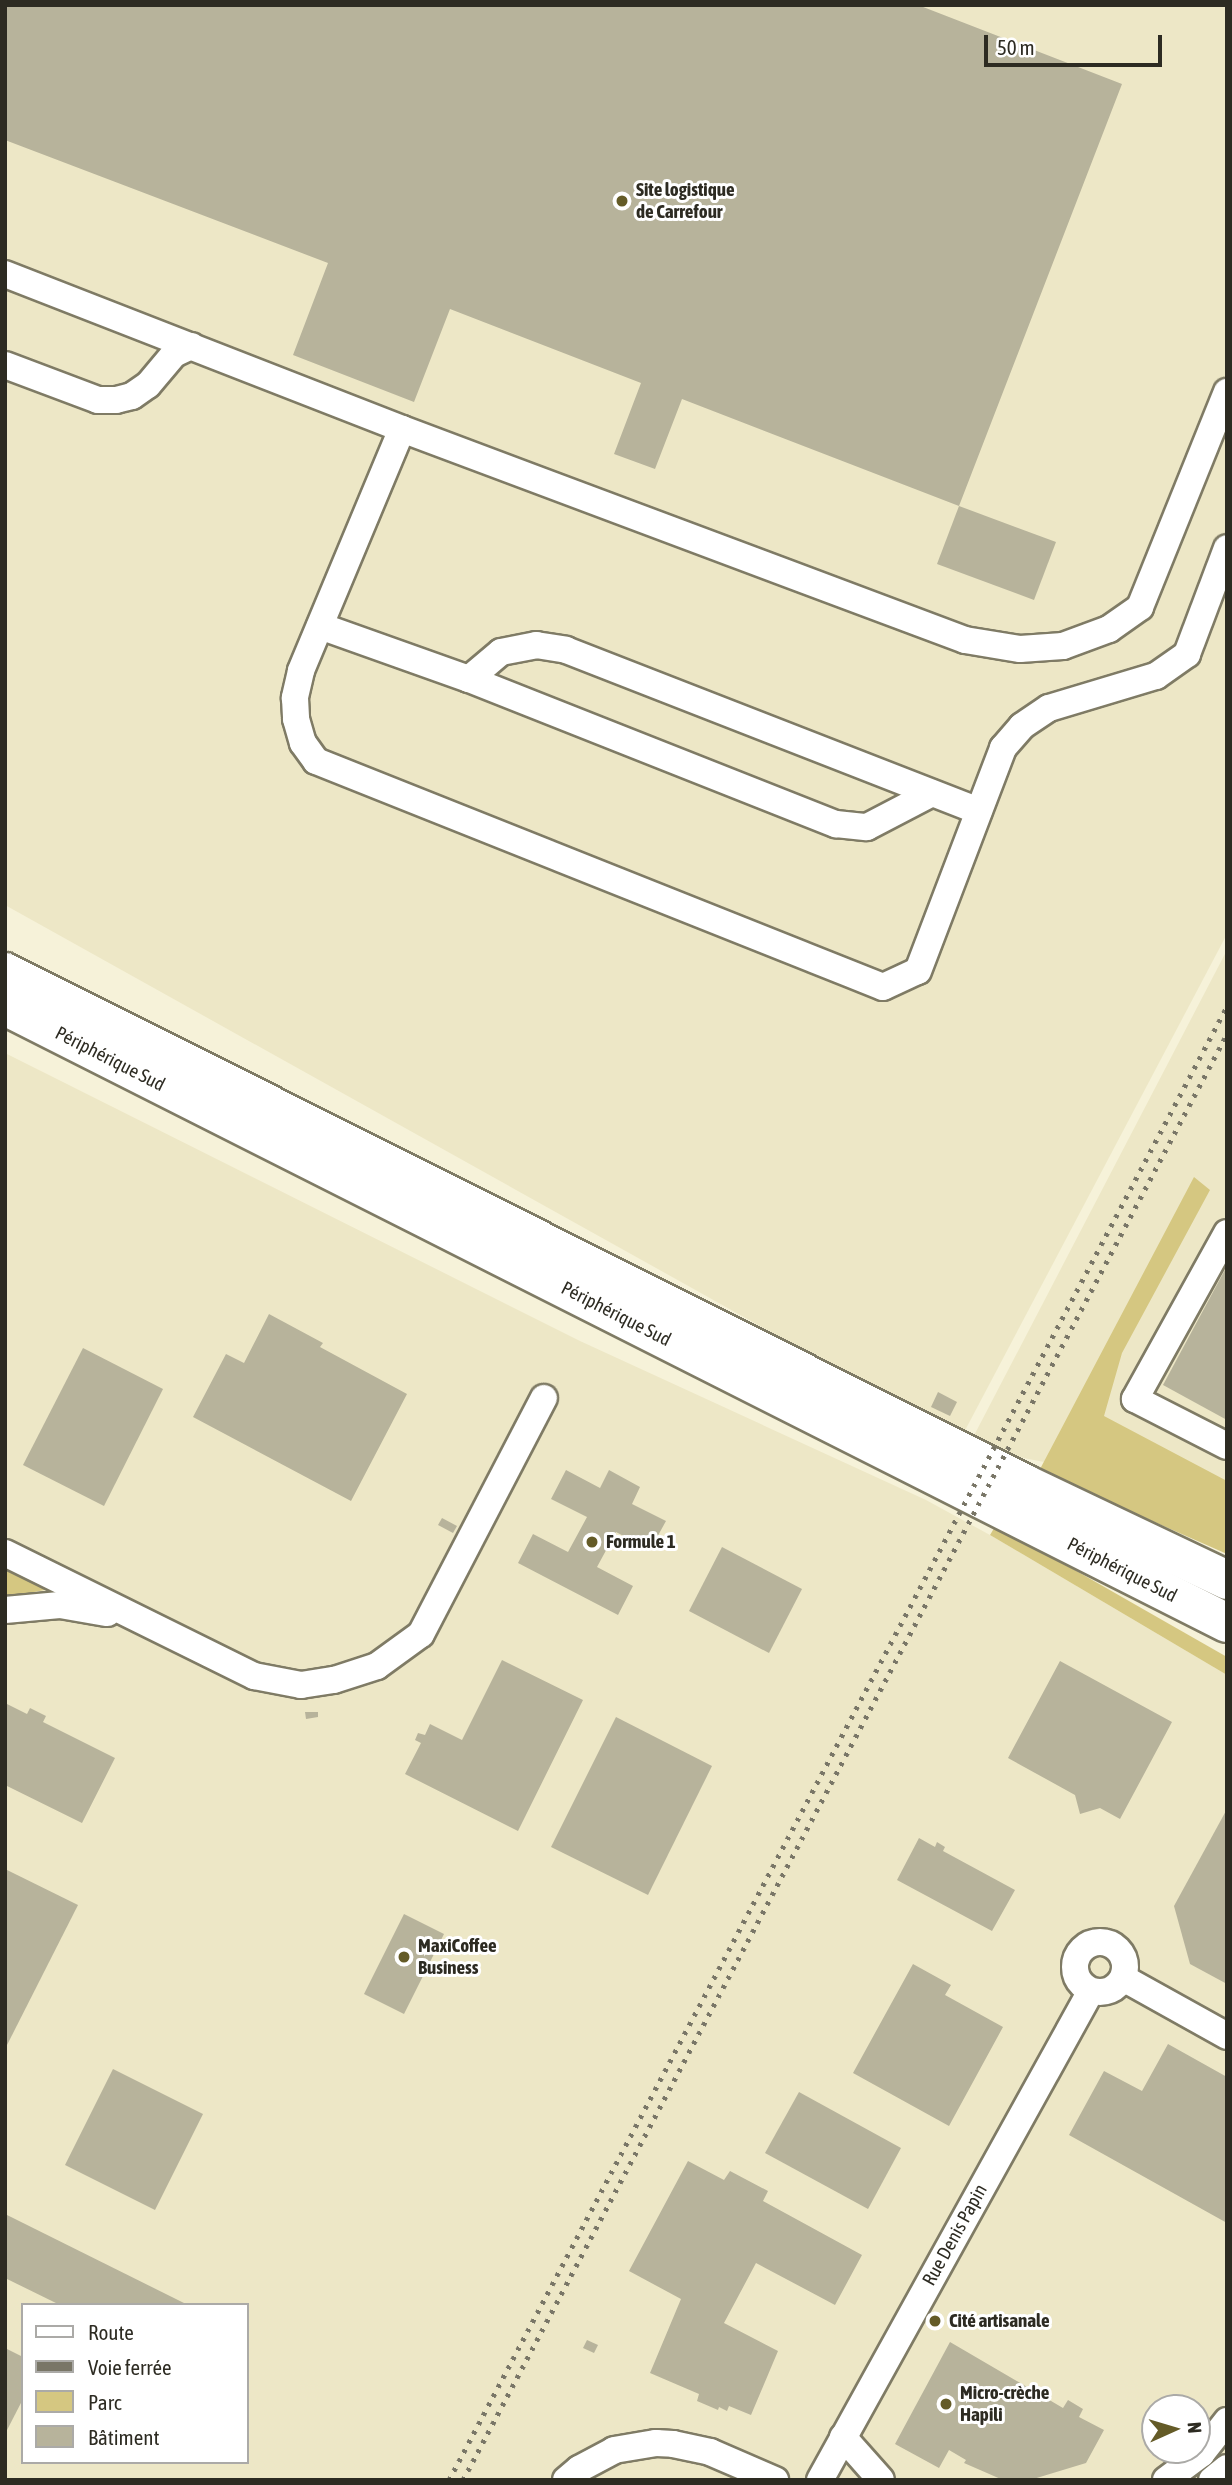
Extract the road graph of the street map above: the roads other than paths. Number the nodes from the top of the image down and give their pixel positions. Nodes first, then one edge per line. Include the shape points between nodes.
1 (5, 274) edge
2 (191, 346) junction
3 (5, 365) edge
4 (1227, 392) edge
5 (401, 429) junction
6 (1227, 548) edge
7 (320, 626) junction
8 (469, 679) junction
9 (932, 793) junction
10 (979, 811) junction
11 (5, 972) edge
12 (5, 1006) edge
13 (1227, 1233) edge
14 (544, 1398) dead end
15 (1227, 1446) edge
16 (5, 1553) edge
17 (1227, 1580) edge
18 (5, 1611) edge
19 (136, 1618) junction
20 (1227, 1623) edge
21 (1123, 1978) junction
22 (1091, 1991) junction
23 (1227, 2036) edge
24 (1227, 2421) edge
25 (843, 2437) junction
26 (1227, 2468) edge
27 (566, 2480) edge
28 (775, 2480) edge
29 (820, 2480) edge
30 (881, 2480) edge
31 (1166, 2480) edge
32 (1212, 2480) edge

1 - 2 street
2 - 3 street via 174,354 132,397 116,400 99,400
2 - 5 street
4 - 5 street via 1140,607 1109,629 1063,646 1020,649 965,640
5 - 7 street
6 - 10 street via 1187,654 1156,676 1049,708 1022,726 1003,748
7 - 8 street
7 - 10 street via 295,698 303,743 316,761 883,987 918,971
8 - 9 street via 836,824 867,827
8 - 9 street via 500,652 536,645 566,650
9 - 10 street
11 - 17 highway, Périphérique Sud via 1025,1484
12 - 20 highway, Périphérique Sud
13 - 15 street via 1135,1399
14 - 19 street via 421,1634 377,1666 301,1685 268,1679
16 - 19 street
18 - 19 street via 60,1605
21 - 22 street via 1109,1991
21 - 22 street via 1126,1968 1118,1949 1109,1944 1089,1945 1075,1969 1083,1986
21 - 23 street
22 - 25 street, Rue Denis Papin
24 - 31 street via 1202,2454
25 - 29 street, Rue Denis Papin
25 - 30 street
26 - 32 street
27 - 28 street via 614,2451 656,2443 710,2452

